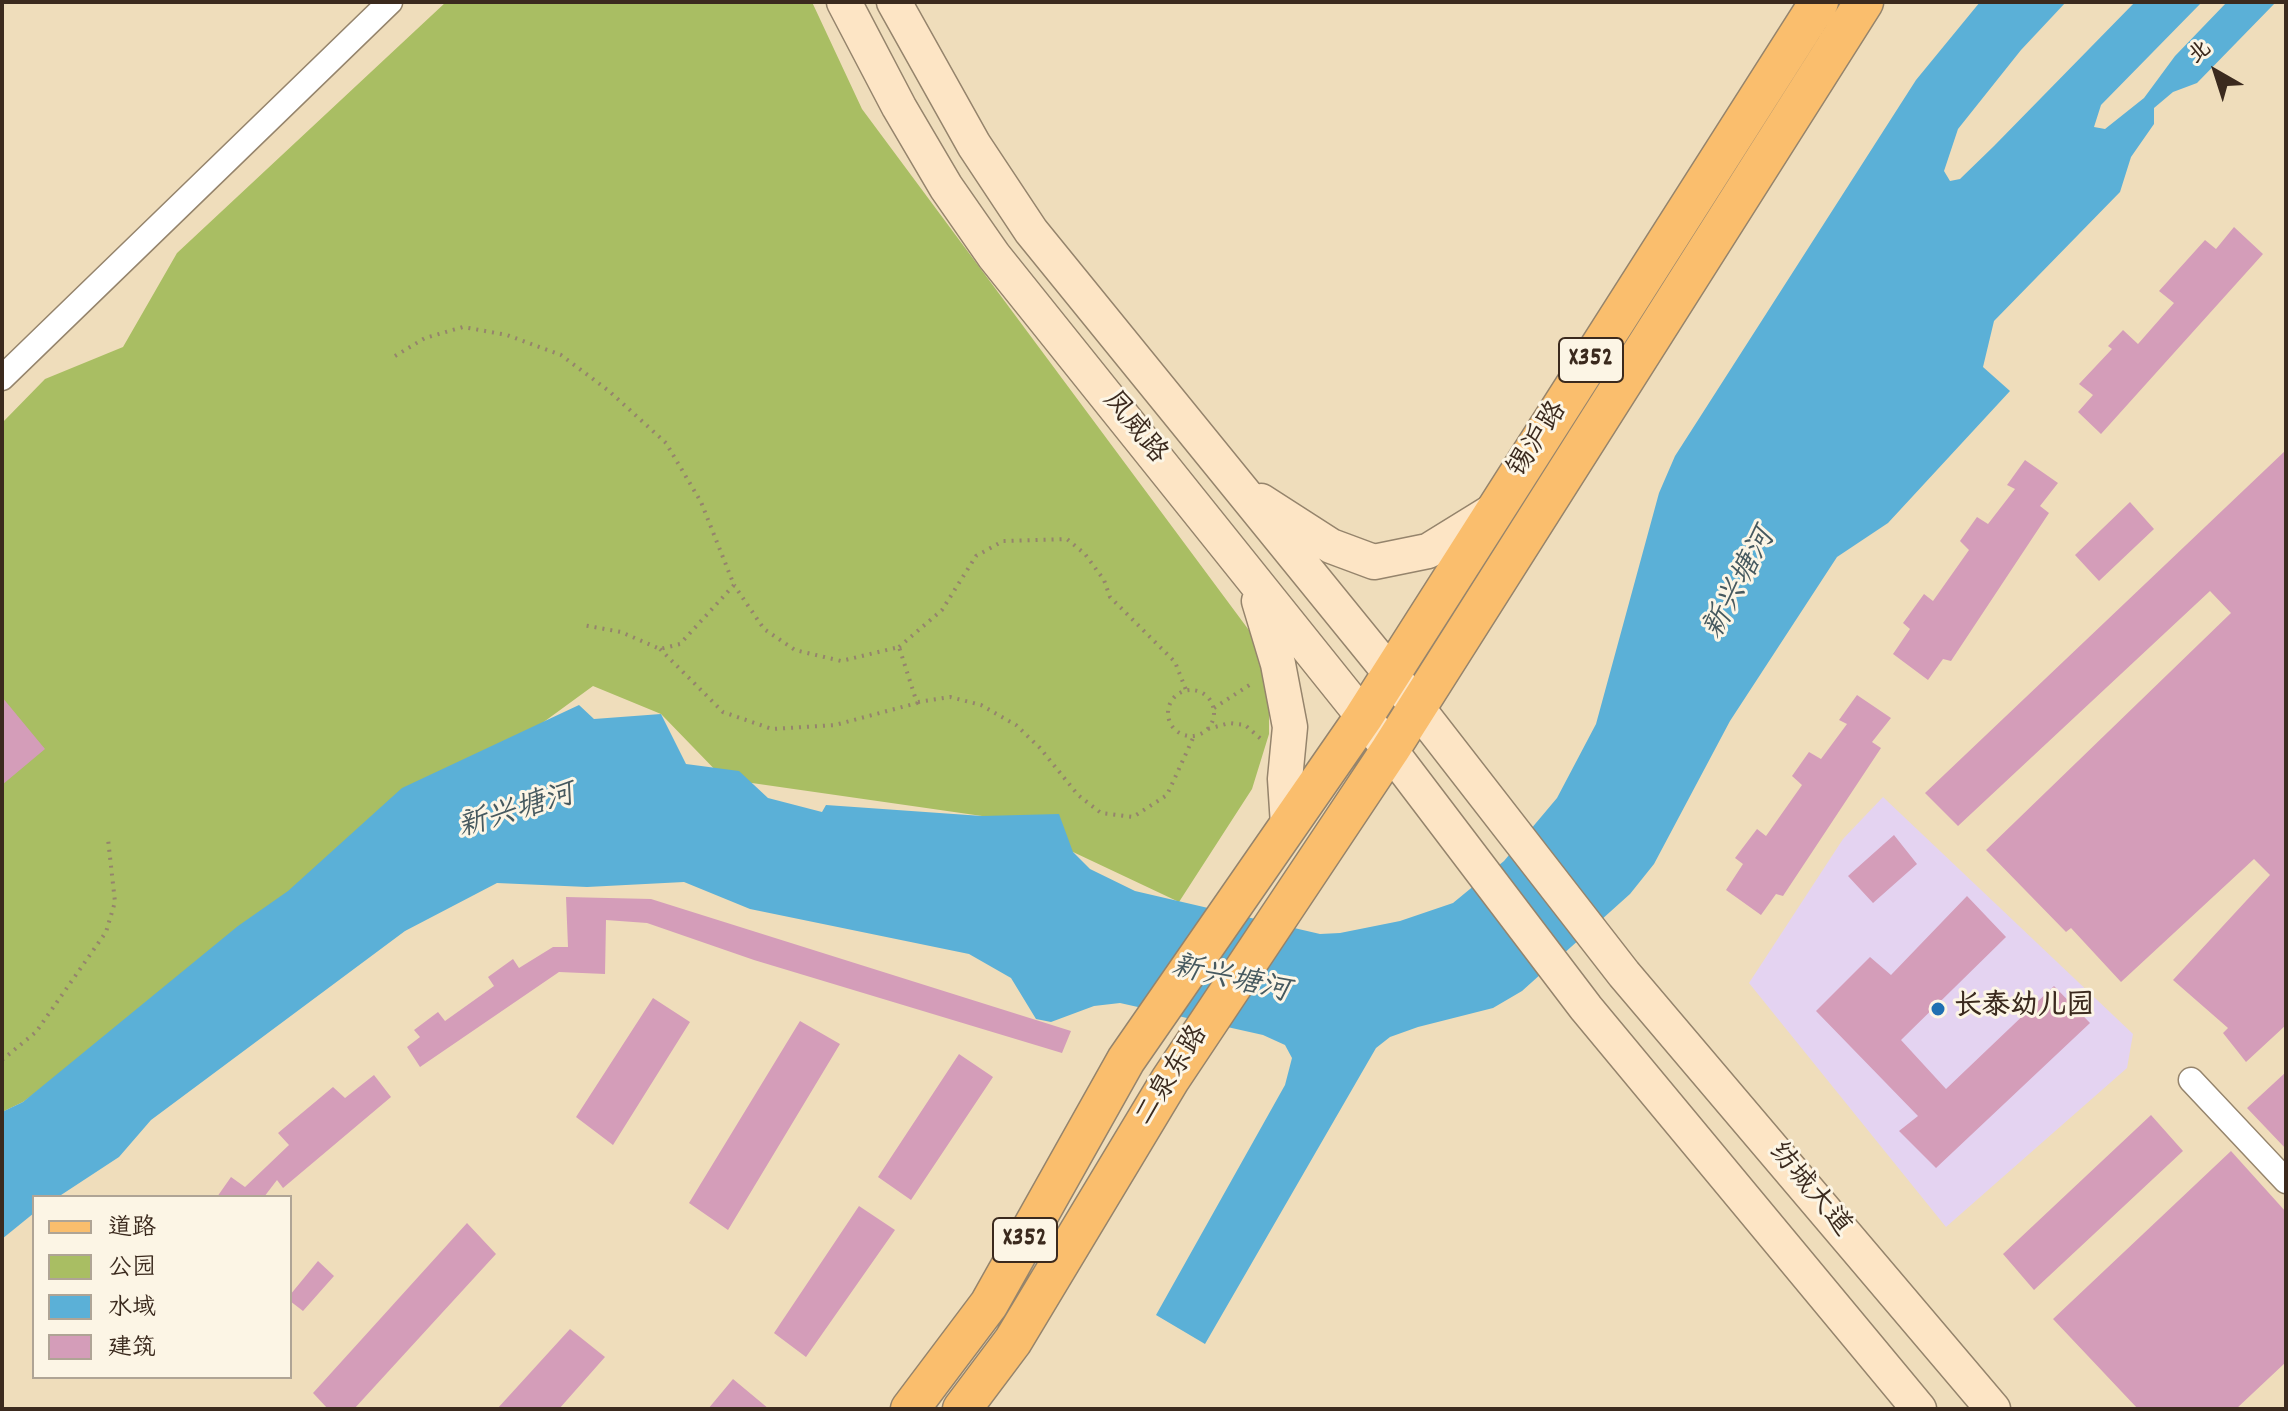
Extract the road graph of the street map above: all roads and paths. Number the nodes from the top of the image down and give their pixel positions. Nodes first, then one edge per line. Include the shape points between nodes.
1 (390, 2) edge
2 (844, 2) edge
3 (894, 2) edge
4 (1819, 2) edge
5 (1864, 2) edge
6 (395, 356) dead end
7 (2, 378) edge
8 (1235, 484) junction
9 (1496, 509) junction
10 (1249, 575) junction
11 (734, 585) junction
12 (583, 625) dead end
13 (899, 647) junction
14 (660, 649) junction
15 (1278, 664) junction
16 (1391, 674) junction
17 (1186, 690) junction
18 (917, 703) junction
19 (1416, 707) junction
20 (1214, 708) junction
21 (1363, 718) junction
22 (1208, 729) junction
23 (1194, 736) junction
24 (1390, 750) junction
25 (1287, 762) junction
26 (1488, 799) joint
27 (1288, 825) junction
28 (1453, 835) joint
29 (108, 839) dead end
30 (2, 1060) edge
31 (2191, 1080) dead end
32 (2286, 1181) edge
33 (910, 1409) edge
34 (962, 1409) edge
35 (1919, 1409) edge
36 (1993, 1409) edge

1 - 7 street
2 - 10 main road, 凤威路 via 946,187 994,256
3 - 8 main road, 凤威路 via 974,145 1031,231
4 - 9 main road, 锡沪路 / X352
5 - 19 main road, 锡沪路 / X352
6 - 11 path via 425,338 463,327 507,335 561,355 666,443 701,502
8 - 9 main road via 1331,546 1374,562 1428,551
8 - 16 main road, 凤威路
9 - 16 main road, 锡沪路 / X352
10 - 15 main road
10 - 21 main road, 凤威路
11 - 13 path via 764,629 795,650 841,661
11 - 14 path via 680,644
12 - 14 path via 621,632
13 - 17 path via 942,610 976,556 1003,541 1067,539 1085,554 1110,597 1175,662
13 - 18 path
14 - 18 path via 723,712 772,729 835,725
15 - 20 path
15 - 25 main road via 1290,727
16 - 19 main road, 凤威路
16 - 21 main road, 锡沪路 / X352
17 - 20 path via 1201,692
17 - 23 path via 1170,704 1169,720 1178,732
18 - 23 path via 950,697 981,705 1016,725 1078,795 1101,813 1133,817 1167,795
19 - 24 main road, 二泉东路 / X352
19 - 26 main road, 凤威路
20 - 22 path
21 - 24 main road, 凤威路
21 - 27 main road, 二泉东路 / X352
22 - 23 path
22 - 25 path via 1245,725
24 - 28 main road, 凤威路
24 - 34 main road, 二泉东路 / X352 via 1170,1080 1013,1341
25 - 27 main road
26 - 36 main road, 纺城大道 via 1624,974
27 - 33 main road, 二泉东路 / X352 via 1126,1060 989,1304
28 - 35 main road, 纺城大道 via 1586,1008
29 - 30 path via 115,902 106,932 36,1032
31 - 32 street

